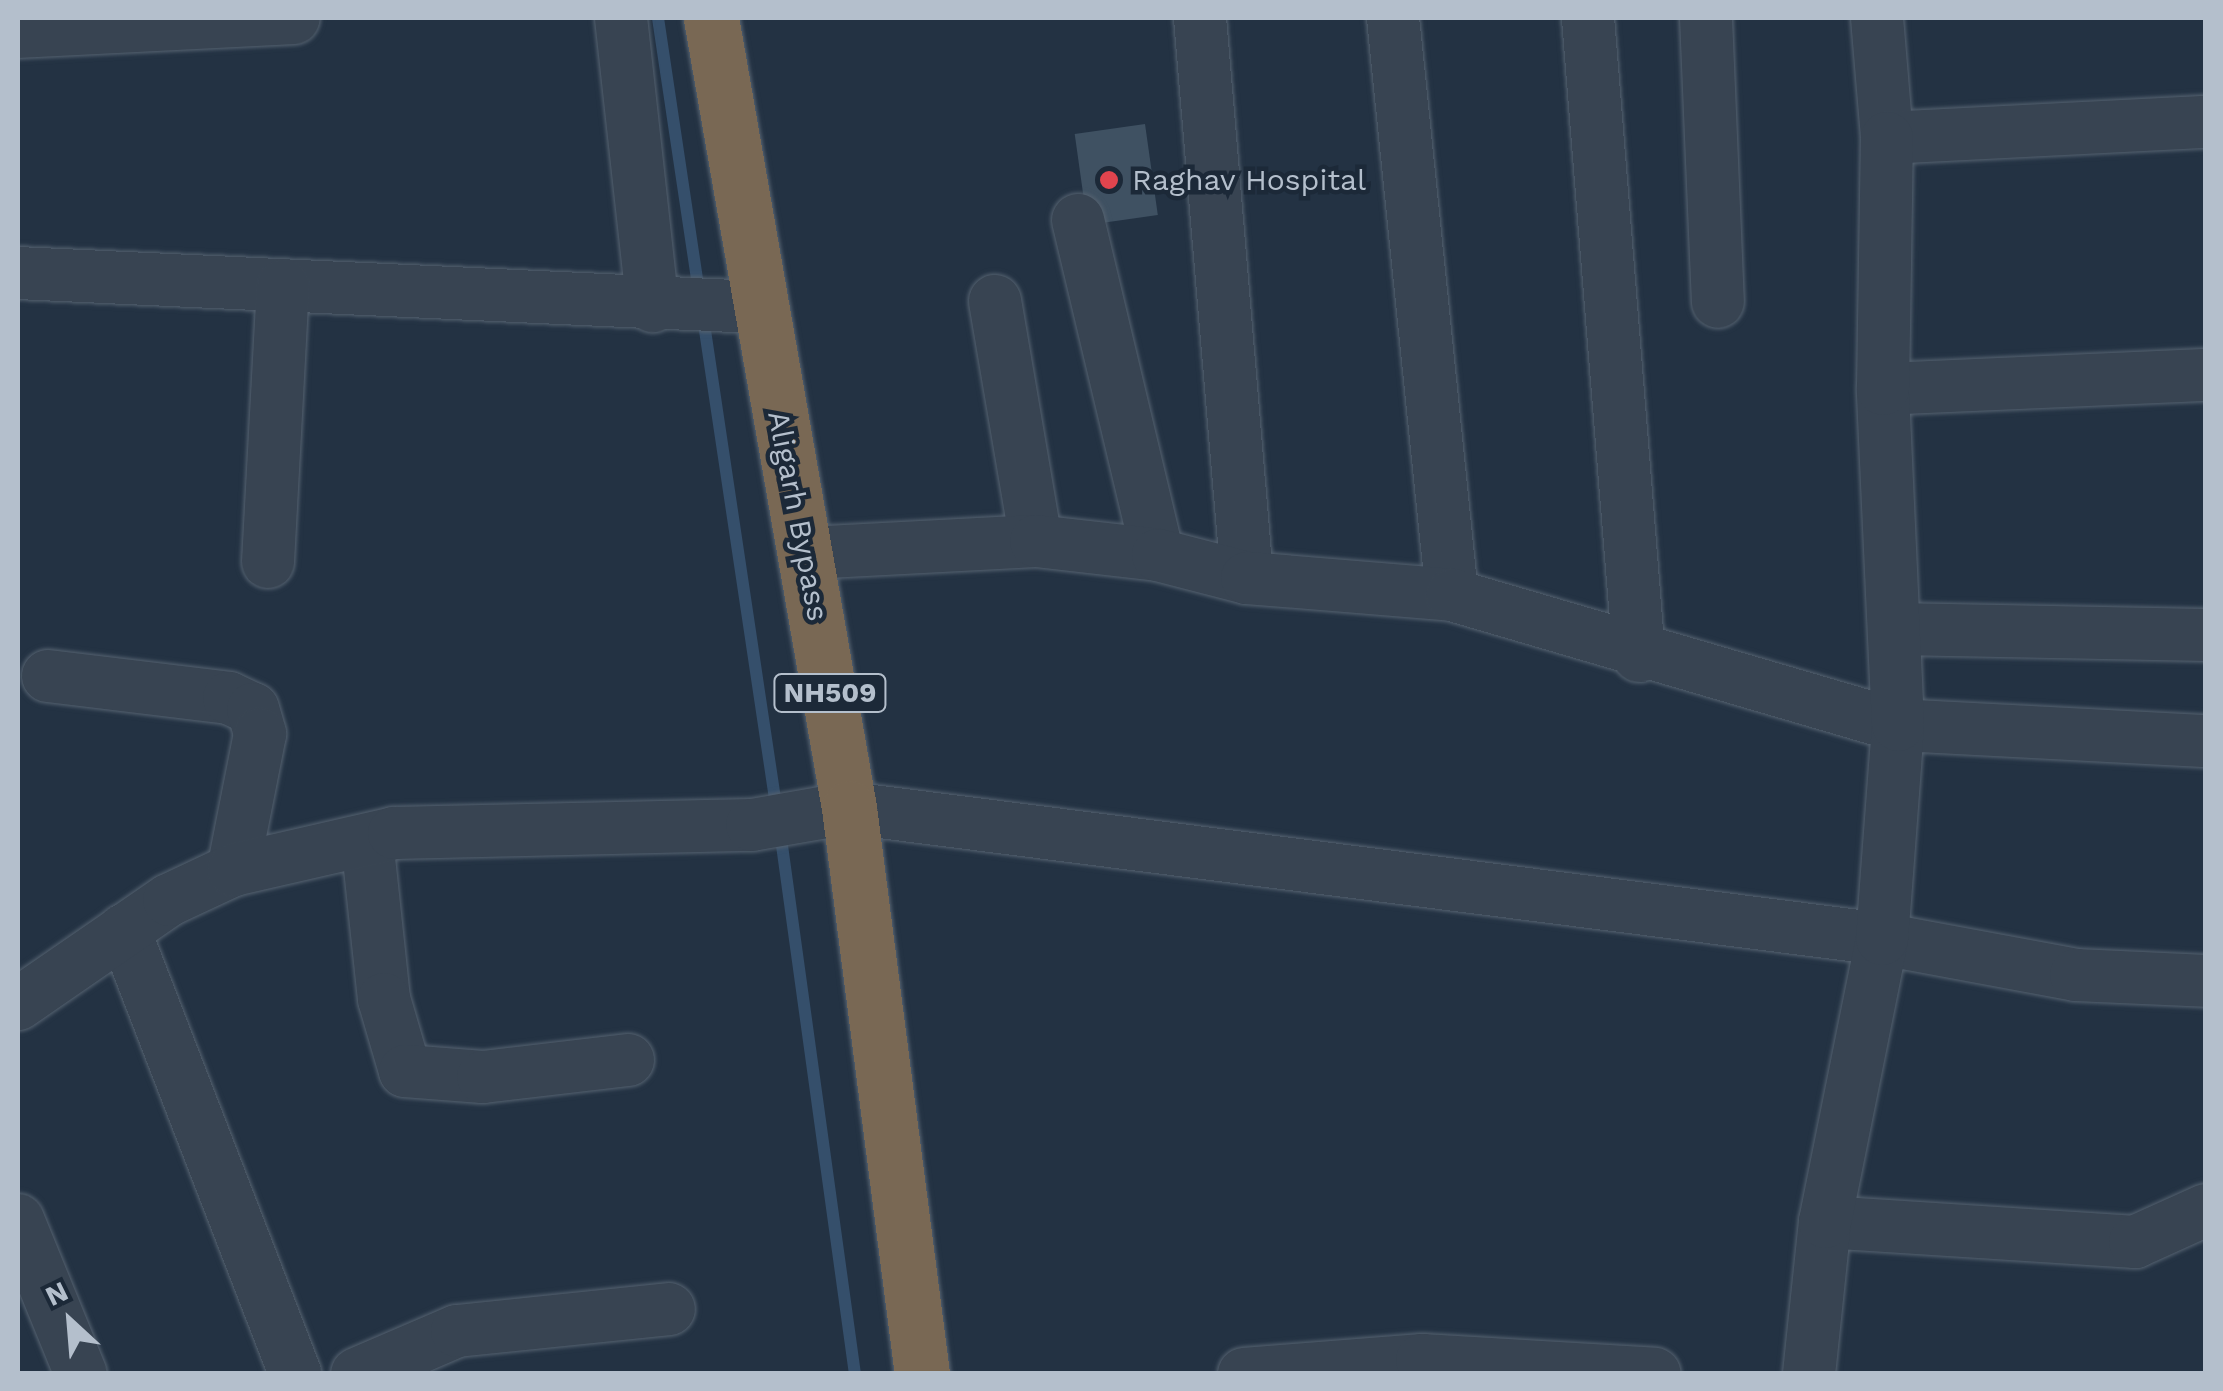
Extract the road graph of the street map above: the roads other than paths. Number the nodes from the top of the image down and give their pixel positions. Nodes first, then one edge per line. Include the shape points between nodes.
1 (294, 18) edge
2 (621, 18) edge
3 (711, 18) edge
4 (1200, 18) edge
5 (1393, 18) edge
6 (1588, 18) edge
7 (1706, 18) edge
8 (1877, 18) edge
9 (18, 32) edge
10 (2206, 122) edge
11 (1887, 138) junction
12 (1078, 220) dead end
13 (18, 273) edge
14 (284, 285) junction
15 (994, 301) dead end
16 (1718, 302) dead end
17 (663, 307) junction
18 (740, 308) junction
19 (2206, 375) edge
20 (1882, 389) junction
21 (1036, 541) junction
22 (808, 553) junction
23 (1158, 555) junction
24 (268, 562) dead end
25 (1247, 578) junction
26 (1452, 596) junction
27 (1897, 629) junction
28 (2206, 635) edge
29 (1639, 656) junction
30 (48, 676) dead end
31 (1898, 725) junction
32 (2206, 740) edge
33 (834, 812) junction
34 (367, 840) junction
35 (233, 870) junction
36 (124, 930) junction
37 (1882, 939) junction
38 (2206, 981) edge
39 (18, 1004) edge
40 (628, 1060) dead end
41 (2206, 1210) edge
42 (18, 1220) edge
43 (1825, 1222) junction
44 (669, 1309) dead end
45 (81, 1374) edge
46 (295, 1374) edge
47 (357, 1374) edge
48 (922, 1374) edge
49 (1244, 1374) edge
50 (1654, 1374) edge
51 (1808, 1374) edge

1 - 9 street
2 - 17 street
3 - 18 highway, Aligarh Bypass / NH509
4 - 25 street
5 - 26 street
6 - 29 street
7 - 16 street
8 - 11 street
10 - 11 street
11 - 20 street
12 - 23 street
13 - 14 street
14 - 17 street
14 - 24 street
15 - 21 street
17 - 18 street
18 - 22 highway, Aligarh Bypass / NH509
19 - 20 street
20 - 27 street
21 - 22 street
21 - 23 street
22 - 33 highway, Aligarh Bypass / NH509
23 - 25 street
25 - 26 street
26 - 29 street
27 - 28 street
27 - 31 street
29 - 31 street
30 - 35 street via 230,698 253,709 260,734
31 - 32 street
31 - 37 street
33 - 34 street via 752,825
33 - 37 street
33 - 48 highway, Aligarh Bypass / NH509
34 - 35 street
34 - 40 street via 387,1018 405,1071 482,1077
35 - 36 street
36 - 39 street
36 - 46 street
37 - 38 street via 2076,975
37 - 43 street
41 - 43 street via 2135,1242
42 - 45 street
43 - 51 street
44 - 47 street via 456,1331
49 - 50 street via 1422,1360

